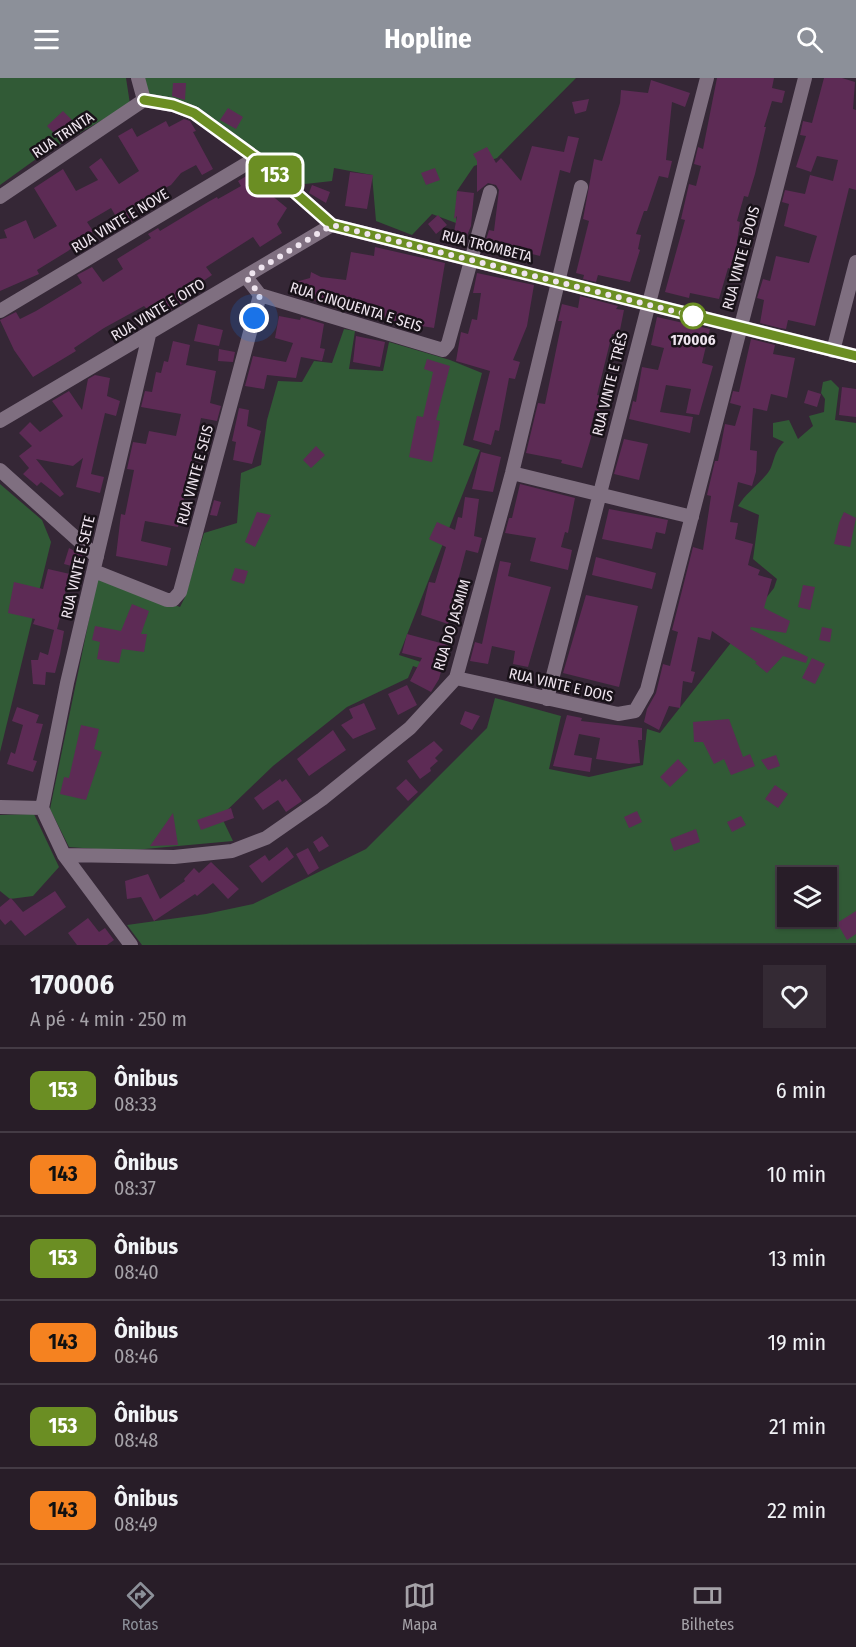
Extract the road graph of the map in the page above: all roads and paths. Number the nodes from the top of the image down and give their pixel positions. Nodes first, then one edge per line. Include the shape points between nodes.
1 (138, 78) edge
2 (708, 78) edge
3 (805, 78) edge
4 (144, 100) junction
5 (256, 158) junction
6 (581, 187) dead end
7 (490, 192) dead end
8 (0, 197) edge
9 (332, 225) junction
10 (471, 258) junction
11 (856, 262) edge
12 (246, 277) junction
13 (559, 282) junction
14 (260, 295) junction
15 (647, 304) junction
16 (0, 311) edge
17 (740, 328) junction
18 (149, 334) junction
19 (833, 351) junction
20 (856, 356) edge
21 (0, 421) edge
22 (0, 470) edge
23 (512, 473) junction
24 (600, 494) junction
25 (692, 517) junction
26 (95, 564) junction
27 (456, 678) junction
28 (547, 699) junction
29 (0, 807) edge
30 (42, 808) junction
31 (64, 855) junction
32 (131, 945) edge

1 - 4 street
2 - 15 street, RUA VINTE E TRÊS
3 - 17 street, RUA VINTE E DOIS
4 - 5 street, RUA TROMBETA via 185,109
4 - 8 street, RUA TRINTA
5 - 9 street, RUA TROMBETA
5 - 16 street, RUA VINTE E NOVE
6 - 13 street, RUA DO JASMIM
7 - 10 street
9 - 10 street, RUA TROMBETA
9 - 12 street, RUA VINTE E OITO
10 - 13 street, RUA TROMBETA
10 - 14 street, RUA CINQUENTA E SEIS via 448,344 443,350
11 - 19 street
12 - 14 street
12 - 18 street, RUA VINTE E OITO
13 - 15 street, RUA TROMBETA
13 - 23 street, RUA DO JASMIM
14 - 26 street, RUA VINTE E SEIS via 180,592 173,600 167,600
15 - 17 street, RUA TROMBETA
15 - 24 street, RUA VINTE E TRÊS
17 - 19 street, RUA TROMBETA
17 - 25 street, RUA VINTE E DOIS
18 - 21 street, RUA VINTE E OITO
18 - 26 street, RUA VINTE E SETE
19 - 20 street, RUA TROMBETA
22 - 26 street
23 - 24 street
23 - 27 street, RUA DO JASMIM
24 - 25 street
24 - 28 street, RUA VINTE E TRÊS
25 - 28 street, RUA VINTE E DOIS via 647,690 635,711 618,714
26 - 30 street, RUA VINTE E SETE
27 - 28 street, RUA VINTE E DOIS
27 - 31 street, RUA DO JASMIM via 410,728 322,799 266,838 232,851 174,857
29 - 30 street
30 - 31 street
31 - 32 street

